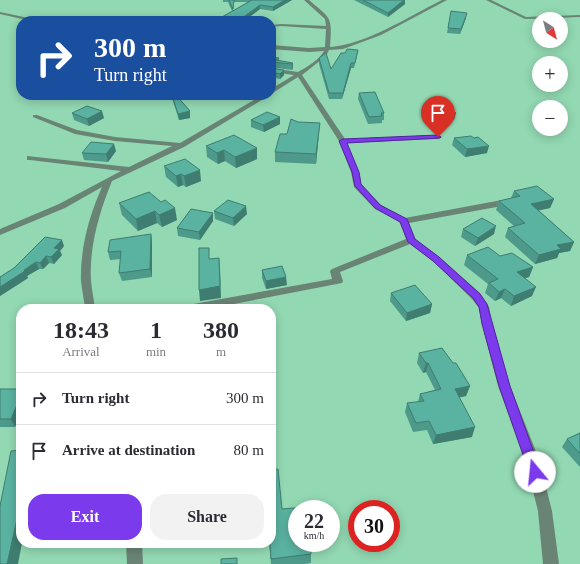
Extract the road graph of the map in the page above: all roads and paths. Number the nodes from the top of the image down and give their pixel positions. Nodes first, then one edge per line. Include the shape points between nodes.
1 (306, 0) edge
2 (446, 0) edge
3 (488, 0) edge
4 (0, 13) edge
5 (16, 16) edge
6 (580, 16) edge
7 (276, 26) edge
8 (328, 28) junction
9 (276, 47) edge
10 (327, 50) junction
11 (276, 71) edge
12 (299, 74) junction
13 (276, 89) edge
14 (258, 100) edge
15 (35, 116) dead end
16 (438, 137) dead end
17 (343, 141) junction
18 (181, 145) junction
19 (30, 158) dead end
20 (131, 170) junction
21 (109, 180) junction
22 (502, 202) edge
23 (404, 221) junction
24 (0, 232) edge
25 (411, 240) junction
26 (89, 304) edge
27 (218, 304) edge
28 (134, 548) edge
29 (135, 564) edge
30 (551, 564) edge

1 - 8 street via 327,18
2 - 10 street via 364,40
3 - 6 street via 525,18
4 - 5 street
7 - 8 street
8 - 10 street
9 - 10 street
10 - 12 street
11 - 12 street
12 - 13 street
12 - 17 street
14 - 18 street
15 - 18 street via 75,132
16 - 17 street
17 - 23 street via 355,172 357,185 378,207
18 - 20 street
19 - 20 street
20 - 21 street
21 - 24 street via 62,206
21 - 26 street via 98,204 88,245 86,278
22 - 23 street
23 - 25 street
25 - 27 street via 335,271 338,281
25 - 30 street via 436,259 484,306 504,386 532,459 546,511
28 - 29 street

